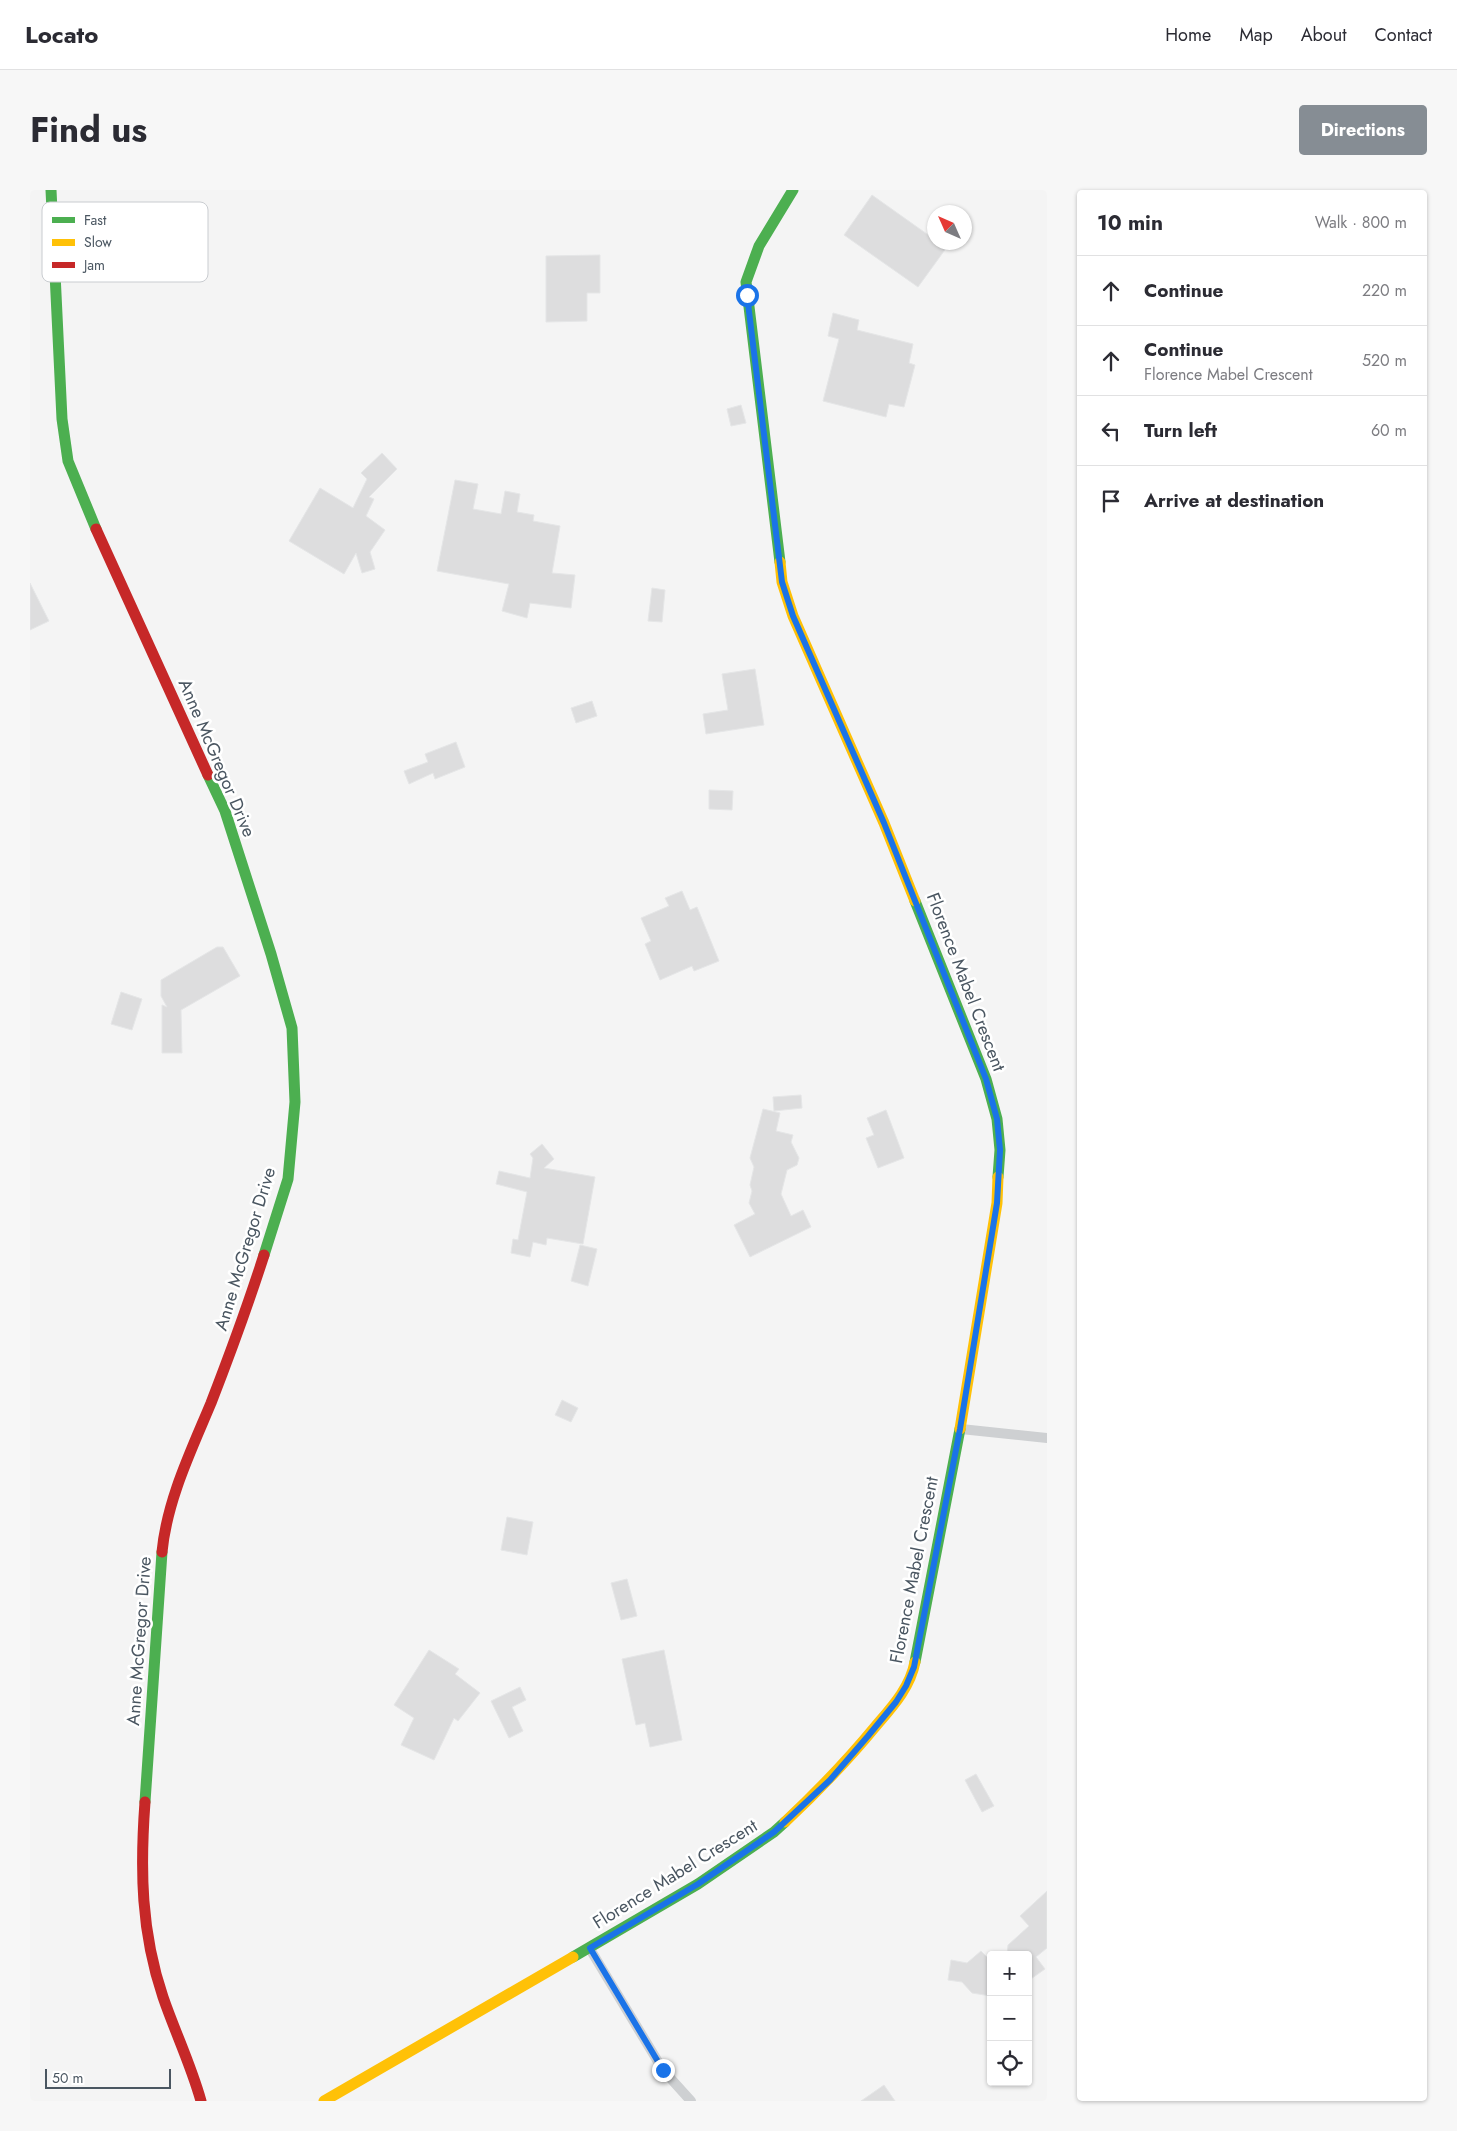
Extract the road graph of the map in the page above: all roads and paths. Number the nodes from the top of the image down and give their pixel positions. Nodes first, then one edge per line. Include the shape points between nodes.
1 (793, 190) edge
2 (55, 282) edge
3 (960, 1429) junction
4 (1047, 1438) edge
5 (590, 1948) junction
6 (201, 2101) edge
7 (324, 2101) edge
8 (692, 2101) edge

1 - 3 street, Florence Mabel Crescent via 749,266 746,282 782,582 793,616 884,823 986,1079 997,1119 1000,1150 997,1203
2 - 6 street, Anne McGregor Drive via 62,419 68,461 224,811 292,1028 295,1102 288,1179 239,1332 175,1492 164,1533 158,1592 142,1856 147,1937 163,1997
3 - 4 lane
3 - 5 street, Florence Mabel Crescent via 914,1667 896,1702 830,1780 774,1832 698,1884
5 - 7 street, Florence Mabel Crescent
5 - 8 lane via 663,2070

